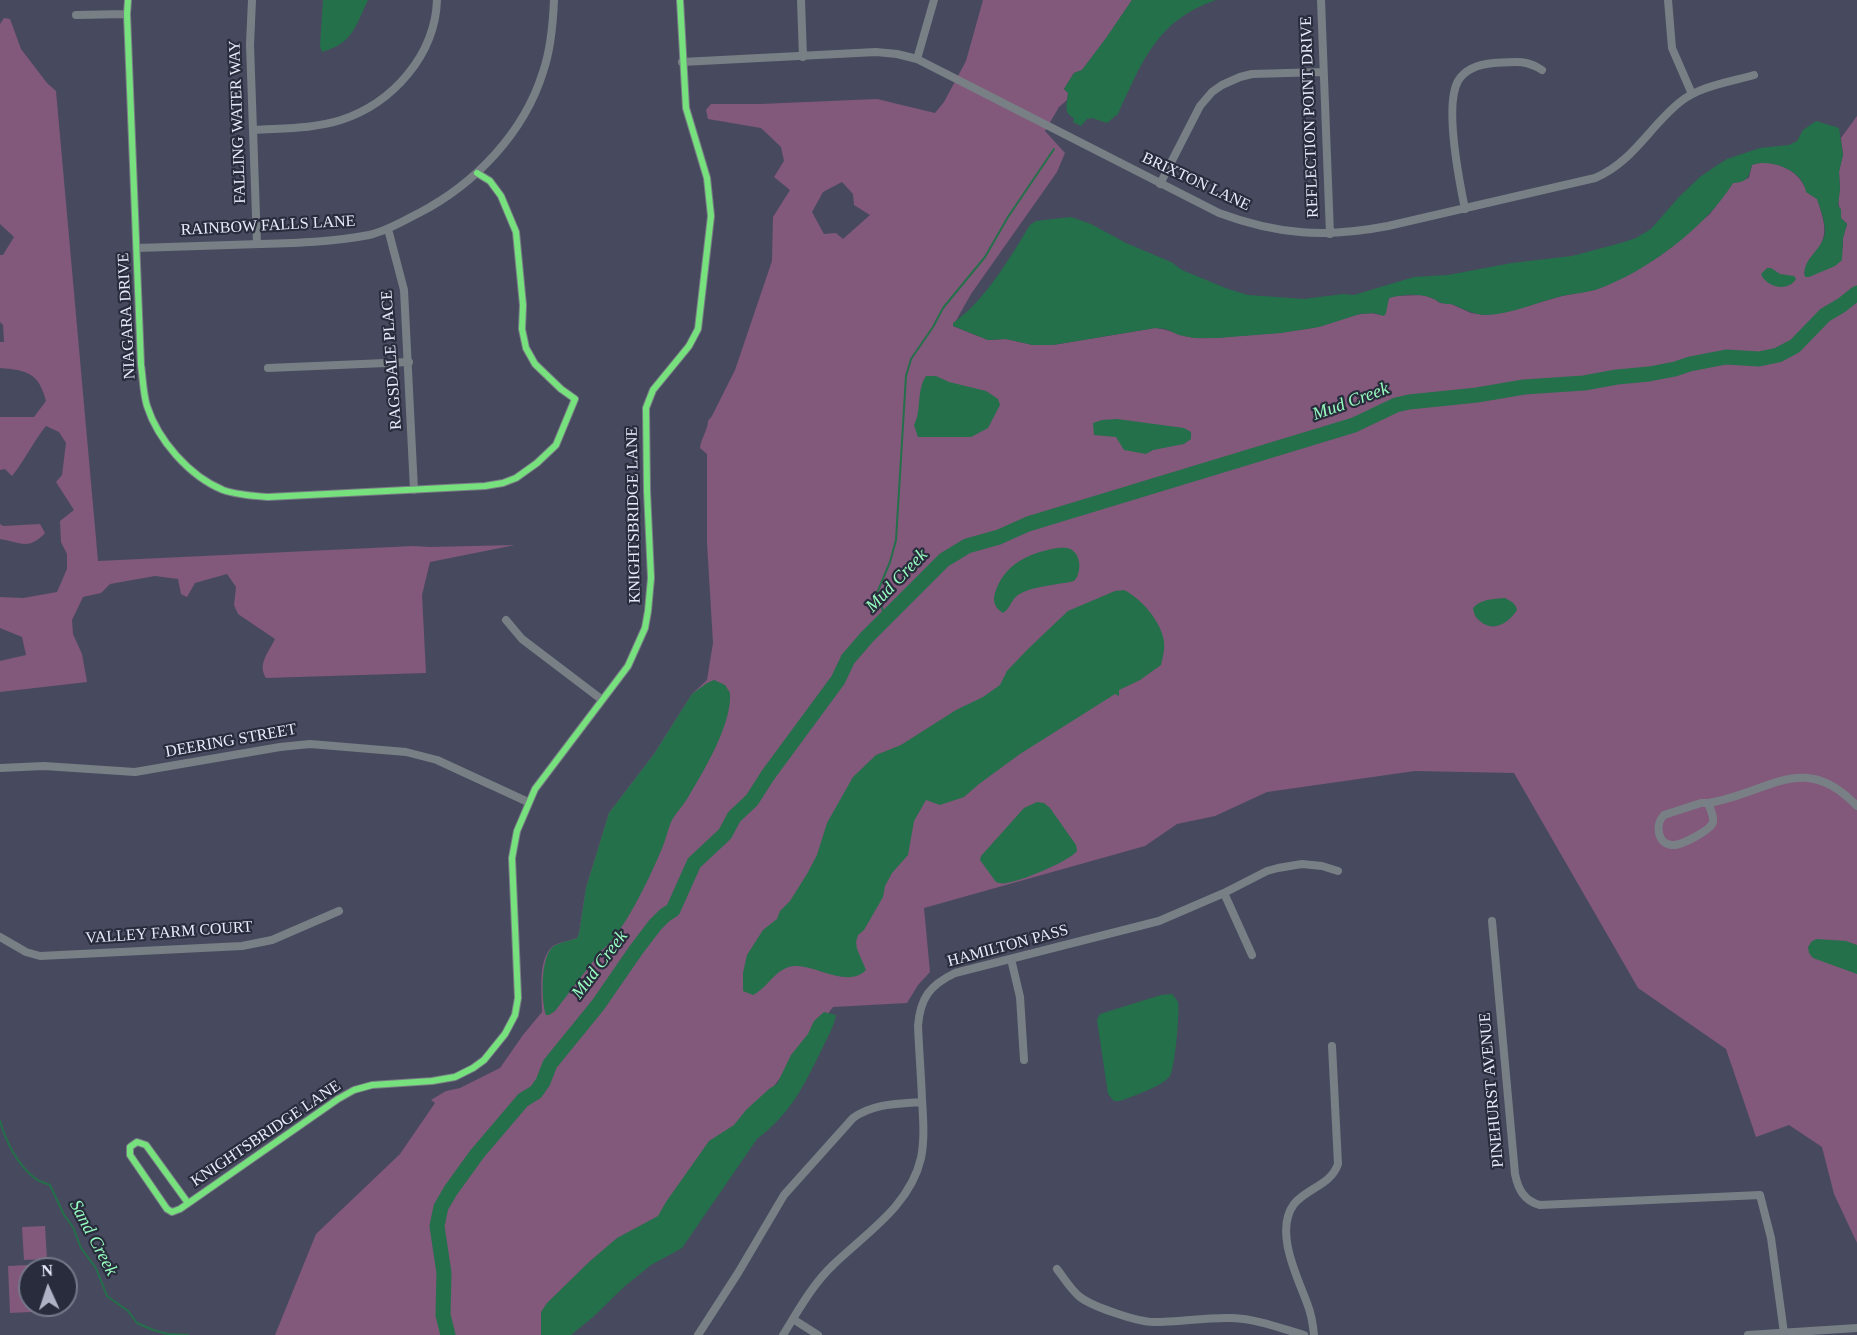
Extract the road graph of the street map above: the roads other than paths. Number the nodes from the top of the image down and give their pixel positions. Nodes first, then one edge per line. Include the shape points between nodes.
1 (128, 0) edge
2 (252, 0) edge
3 (437, 0) edge
4 (554, 0) edge
5 (680, 0) edge
6 (801, 0) edge
7 (934, 0) edge
8 (1321, 0) edge
9 (1668, 0) edge
10 (127, 14) junction
11 (76, 15) dead end
12 (803, 57) junction
13 (917, 59) junction
14 (682, 62) junction
15 (1542, 70) dead end
16 (1323, 72) junction
17 (1754, 75) dead end
18 (1692, 94) junction
19 (254, 130) junction
20 (477, 173) junction
21 (1160, 184) junction
22 (1465, 209) junction
23 (388, 229) junction
24 (1330, 234) junction
25 (257, 244) junction
26 (137, 248) junction
27 (409, 362) junction
28 (268, 368) dead end
29 (414, 490) junction
30 (506, 620) dead end
31 (601, 699) junction
32 (0, 768) edge
33 (528, 802) junction
34 (1708, 803) junction
35 (1857, 806) edge
36 (1338, 871) dead end
37 (1224, 893) junction
38 (339, 911) dead end
39 (1492, 921) dead end
40 (0, 937) edge
41 (1252, 955) dead end
42 (1011, 959) junction
43 (1332, 1046) dead end
44 (1024, 1060) dead end
45 (922, 1102) junction
46 (188, 1203) junction
47 (1057, 1269) dead end
48 (792, 1319) junction
49 (1857, 1328) edge
50 (1784, 1333) junction
51 (698, 1335) edge
52 (783, 1335) edge
53 (818, 1335) edge
54 (1304, 1335) edge
55 (1314, 1335) edge
56 (1748, 1335) edge

1 - 10 street, NIAGARA DRIVE
2 - 19 street, FALLING WATER WAY
3 - 19 street via 422,54 387,95 341,120 316,126
4 - 20 street, RAINBOW FALLS LANE via 543,74 513,130
5 - 14 street, KNIGHTSBRIDGE LANE
6 - 12 street
7 - 13 street
8 - 16 street, REFLECTION POINT DRIVE
9 - 18 street via 1672,48
10 - 11 street
10 - 26 street, NIAGARA DRIVE
12 - 13 street, BRIXTON LANE via 876,52
12 - 14 street, BRIXTON LANE
13 - 21 street, BRIXTON LANE
14 - 31 street, KNIGHTSBRIDGE LANE via 686,108 707,178 711,216 698,329 653,390 646,408 651,578 648,610 642,635 627,666
15 - 22 street via 1527,62 1485,63 1466,72 1457,82 1453,99 1455,155
16 - 21 street via 1252,74 1222,85 1200,106
16 - 24 street, REFLECTION POINT DRIVE
17 - 18 street, BRIXTON LANE
18 - 22 street, BRIXTON LANE via 1606,174
19 - 25 street, FALLING WATER WAY
20 - 23 street, RAINBOW FALLS LANE via 433,205
20 - 29 street, NIAGARA DRIVE via 490,181 501,196 516,232 526,348 535,364 575,399 556,445 516,478 485,486
21 - 24 street, BRIXTON LANE via 1242,221
22 - 24 street, BRIXTON LANE
23 - 25 street, RAINBOW FALLS LANE via 336,240
23 - 27 street, RAGSDALE PLACE via 404,290
25 - 26 street, RAINBOW FALLS LANE
26 - 29 street, NIAGARA DRIVE via 141,364 147,404 155,426 186,465 222,489 244,496
27 - 28 street
27 - 29 street, RAGSDALE PLACE
30 - 31 street via 522,639
31 - 33 street, KNIGHTSBRIDGE LANE
32 - 33 street, DEERING STREET via 142,771 310,744 426,756
33 - 46 street, KNIGHTSBRIDGE LANE via 512,858 517,1006 512,1022 493,1051 454,1077 354,1090
34 - 34 street via 1664,815 1658,828 1662,840 1674,845 1683,843 1709,828 1713,820
34 - 35 street via 1791,778 1808,777 1833,785
36 - 37 street, HAMILTON PASS via 1322,866 1291,866 1267,871
37 - 41 street
37 - 42 street, HAMILTON PASS via 1159,921
38 - 40 street, VALLEY FARM COURT via 272,940 242,946 40,956
39 - 50 street, PINEHURST AVENUE via 1515,1174 1528,1201 1540,1205 1760,1195 1771,1238
42 - 44 street via 1020,997
42 - 45 street, HAMILTON PASS via 941,979 923,1000 918,1026
43 - 55 street via 1338,1164 1330,1177 1294,1205 1287,1225 1292,1265
45 - 48 street, HAMILTON PASS via 921,1158 908,1189 898,1205 818,1281
45 - 51 street via 872,1107 853,1118 784,1195
46 - 46 street, KNIGHTSBRIDGE LANE via 146,1145 137,1142 130,1147 130,1155 167,1209 172,1212
47 - 54 street via 1083,1299 1132,1318 1154,1322 1240,1319
48 - 52 street, HAMILTON PASS
48 - 53 street
49 - 50 street
50 - 56 street

